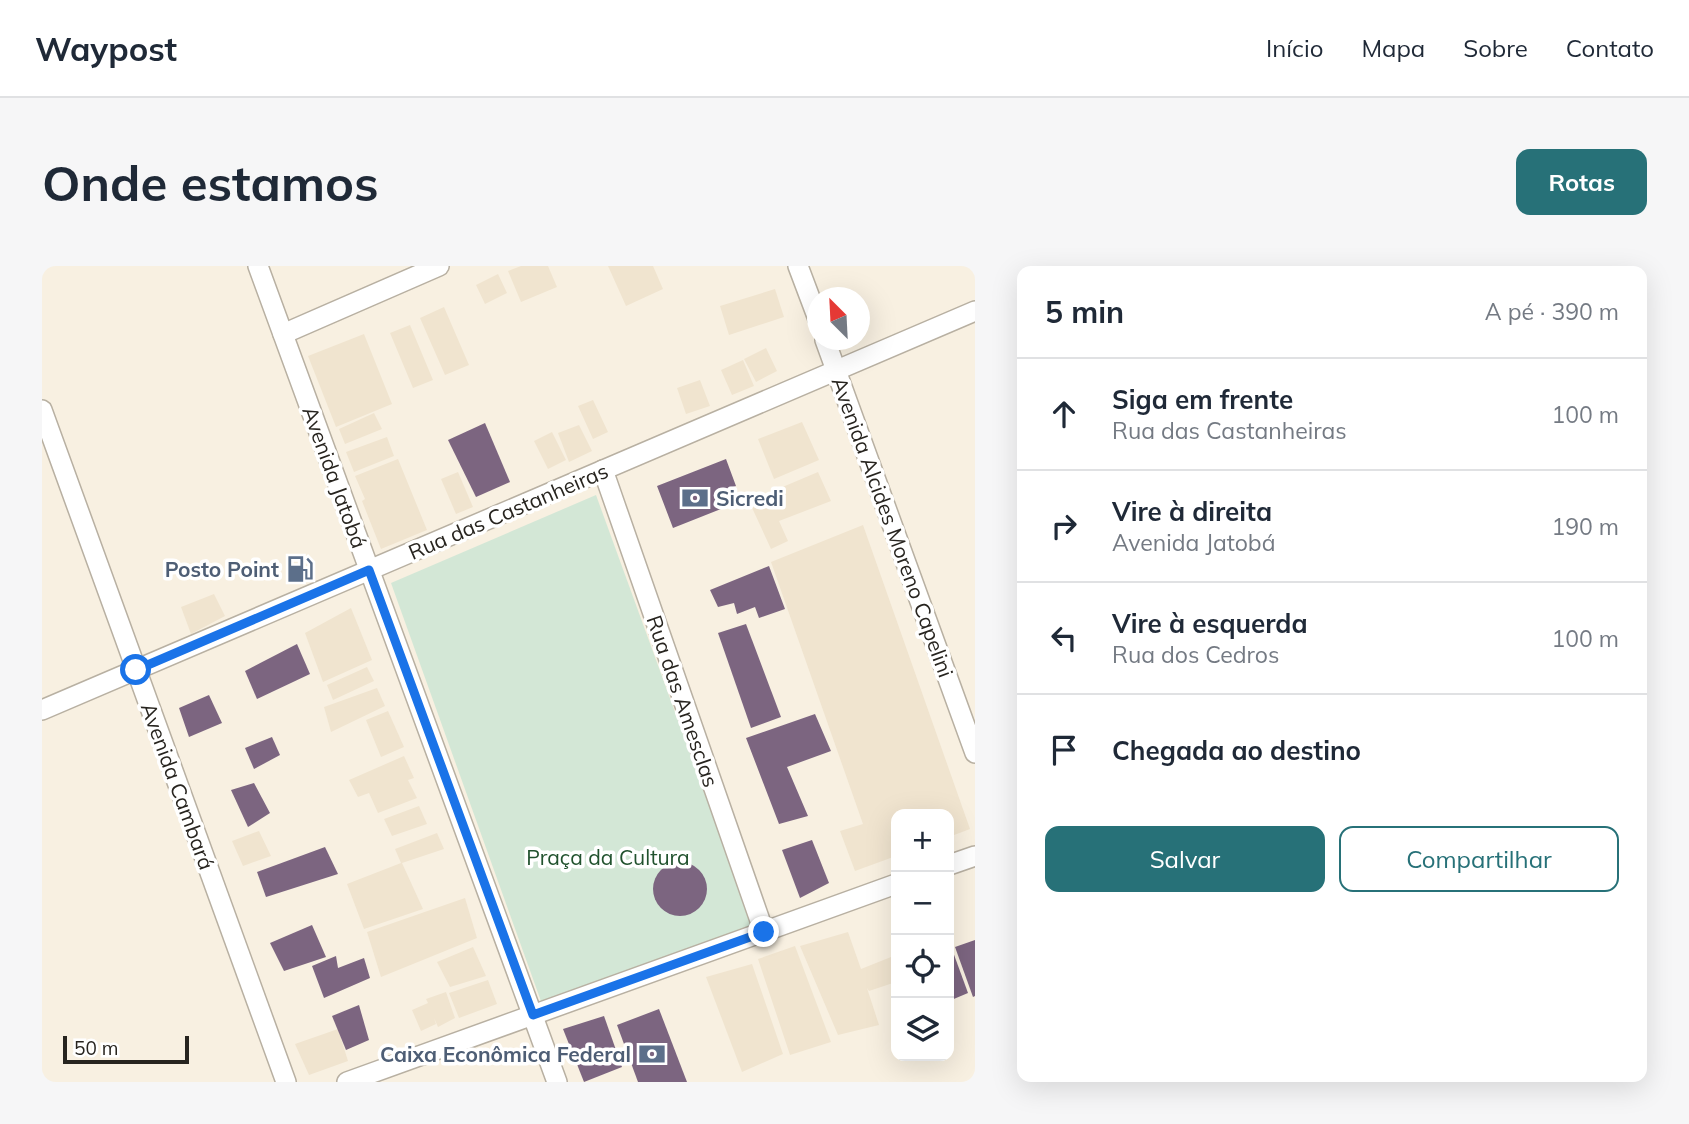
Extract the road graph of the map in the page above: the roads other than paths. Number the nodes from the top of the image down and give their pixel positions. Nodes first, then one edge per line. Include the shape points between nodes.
1 (258, 266) edge
2 (439, 266) edge
3 (798, 266) edge
4 (807, 291) edge
5 (975, 311) edge
6 (283, 334) junction
7 (829, 350) edge
8 (836, 371) junction
9 (42, 410) edge
10 (603, 470) junction
11 (369, 570) junction
12 (136, 670) junction
13 (42, 710) edge
14 (975, 753) edge
15 (975, 856) edge
16 (954, 863) edge
17 (891, 886) edge
18 (764, 932) junction
19 (533, 1015) junction
20 (286, 1082) edge
21 (347, 1082) edge
22 (557, 1082) edge

1 - 6 street, Avenida Jatobá
2 - 6 street
3 - 4 street
5 - 8 street, Rua das Castanheiras
6 - 11 street, Avenida Jatobá
7 - 8 street, Avenida Alcides Moreno Capelini
8 - 10 street, Rua das Castanheiras
8 - 14 street, Avenida Alcides Moreno Capelini
9 - 12 street, Avenida Cambará
10 - 11 street, Rua das Castanheiras
10 - 18 street, Rua das Amesclas
11 - 12 street, Rua das Castanheiras
11 - 19 street, Avenida Jatobá
12 - 13 street, Rua das Castanheiras
12 - 20 street, Avenida Cambará
15 - 16 street
17 - 18 street
18 - 19 street
19 - 21 street
19 - 22 street, Avenida Jatobá

